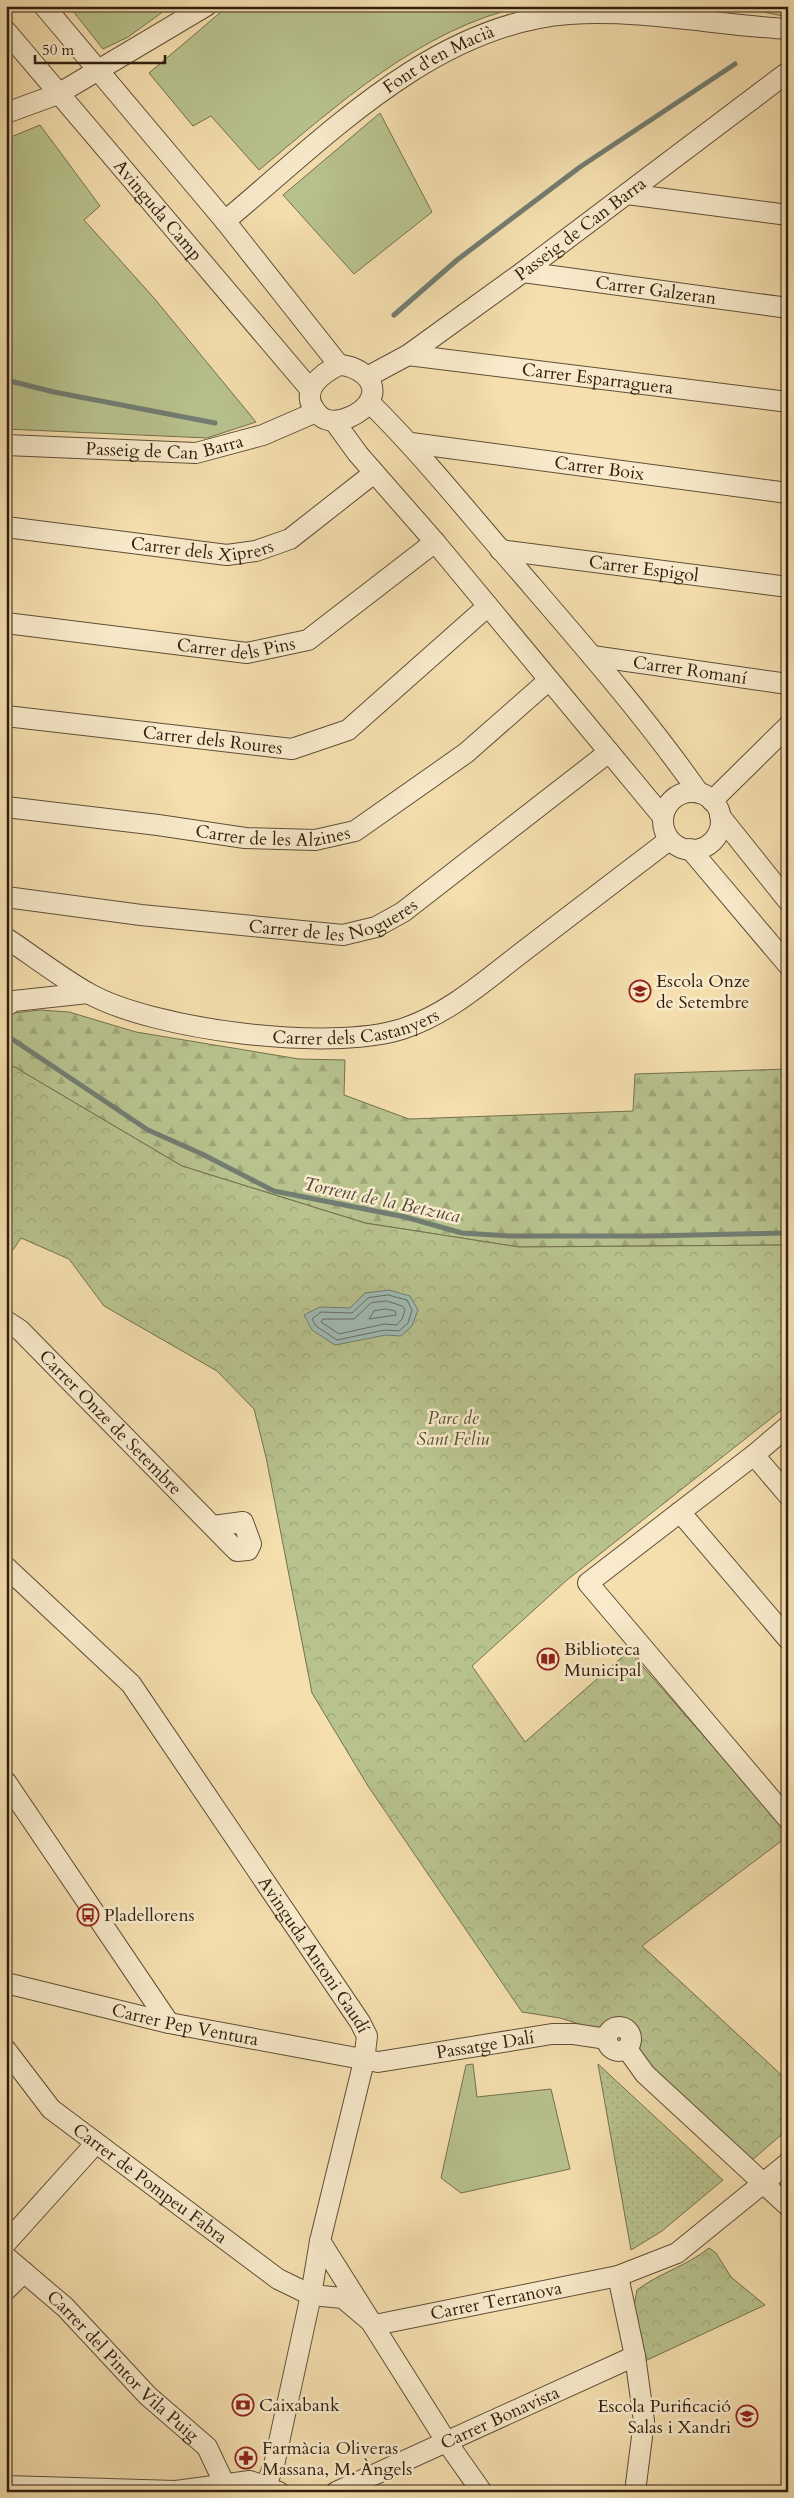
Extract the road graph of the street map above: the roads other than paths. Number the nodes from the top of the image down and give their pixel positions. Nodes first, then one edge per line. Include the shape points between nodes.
1 (44, 6) edge
2 (206, 6) edge
3 (788, 30) edge
4 (6, 31) edge
5 (100, 70) junction
6 (788, 72) edge
7 (58, 94) junction
8 (6, 113) edge
9 (627, 194) junction
10 (788, 215) edge
11 (225, 221) junction
12 (523, 272) junction
13 (788, 308) edge
14 (408, 355) junction
15 (339, 365) junction
16 (367, 377) junction
17 (310, 390) junction
18 (369, 402) junction
19 (788, 402) edge
20 (316, 412) junction
21 (334, 421) junction
22 (411, 443) junction
23 (6, 445) edge
24 (374, 473) junction
25 (788, 493) edge
26 (6, 527) edge
27 (435, 542) junction
28 (500, 550) junction
29 (788, 587) edge
30 (488, 606) junction
31 (6, 622) edge
32 (592, 656) junction
33 (548, 680) junction
34 (788, 684) edge
35 (6, 716) edge
36 (788, 726) edge
37 (608, 752) junction
38 (711, 803) junction
39 (6, 807) edge
40 (663, 817) junction
41 (669, 840) junction
42 (690, 850) junction
43 (6, 897) edge
44 (788, 901) edge
45 (6, 938) edge
46 (788, 965) edge
47 (88, 993) junction
48 (6, 1006) edge
49 (6, 1321) edge
50 (788, 1426) edge
51 (754, 1455) junction
52 (788, 1495) edge
53 (680, 1512) junction
54 (213, 1526) dead end
55 (6, 1566) edge
56 (788, 1640) edge
57 (6, 1782) edge
58 (788, 1820) edge
59 (6, 1983) edge
60 (169, 2023) junction
61 (6, 2050) edge
62 (364, 2061) junction
63 (96, 2143) junction
64 (788, 2163) edge
65 (763, 2183) junction
66 (788, 2206) edge
67 (320, 2241) junction
68 (6, 2243) edge
69 (6, 2257) edge
70 (24, 2272) junction
71 (618, 2276) junction
72 (6, 2290) edge
73 (311, 2295) junction
74 (375, 2325) junction
75 (635, 2356) junction
76 (446, 2441) junction
77 (6, 2486) edge
78 (272, 2488) edge
79 (223, 2489) edge
80 (336, 2492) edge
81 (482, 2492) edge
82 (635, 2492) edge

1 - 5 street
2 - 5 street
3 - 11 street, Font d'en Macià via 647,15 569,14 529,20 485,32 439,54 374,97
4 - 7 street, Avinguda Camp
5 - 7 street
5 - 11 street
6 - 9 street, Passeig de Can Barra
7 - 8 street
7 - 17 street, Avinguda Camp
9 - 10 street
9 - 12 street, Passeig de Can Barra
11 - 15 street
12 - 13 street, Carrer Galzeran
12 - 14 street, Passeig de Can Barra
14 - 16 street, Passeig de Can Barra
14 - 19 street, Carrer Esparraguera
15 - 16 street via 360,370
15 - 17 street via 316,381
16 - 18 street via 371,385
17 - 20 street via 310,403
18 - 21 street via 360,412
18 - 22 street
20 - 21 street via 324,419
20 - 23 street, Passeig de Can Barra via 263,435 196,452
21 - 24 street
22 - 25 street, Carrer Boix
22 - 28 street
24 - 26 street, Carrer dels Xiprers via 290,539 256,551 227,555
24 - 27 street
27 - 30 street
27 - 31 street, Carrer dels Pins via 308,640 247,653
28 - 29 street, Carrer Espigol
28 - 32 street
30 - 33 street
30 - 35 street, Carrer dels Roures via 348,730 292,749
32 - 34 street, Carrer Romaní
32 - 38 street
33 - 37 street
33 - 39 street, Carrer de les Alzines via 466,753 355,831 347,833 314,840 245,838
36 - 38 street
37 - 40 street
37 - 43 street, Carrer de les Nogueres via 403,912 376,927 343,935 141,915
38 - 40 street via 678,796 666,807
38 - 42 street via 720,828 711,843 701,849
38 - 44 street
40 - 41 street via 664,831
41 - 42 street
41 - 47 street, Carrer dels Castanyers via 455,1004 402,1029 348,1038 269,1037 185,1024 128,1009
42 - 46 street
45 - 47 street, Carrer dels Castanyers
47 - 48 street via 14,1001
49 - 54 street, Carrer Onze de Setembre via 20,1330
50 - 51 street
51 - 52 street
51 - 53 street
53 - 56 street
53 - 58 street via 588,1583
55 - 62 street, Avinguda Antoni Gaudí via 131,1684 360,2022 367,2036
57 - 60 street
59 - 60 street, Carrer Pep Ventura
60 - 62 street, Carrer Pep Ventura
61 - 63 street, Carrer de Pompeu Fabra via 51,2109
62 - 65 street, Passatge Dalí via 395,2061 552,2034 607,2039 614,2028 626,2028 632,2038 627,2049 644,2074
62 - 67 street, Avinguda Antoni Gaudí
63 - 68 street
63 - 73 street, Carrer de Pompeu Fabra via 278,2279
64 - 65 street, Carrer Terranova
65 - 66 street
65 - 71 street, Carrer Terranova via 677,2253
67 - 73 street, Avinguda Antoni Gaudí
67 - 74 street
69 - 70 street, Carrer del Pintor Vila Puig
70 - 72 street
70 - 79 street, Carrer del Pintor Vila Puig via 65,2307 148,2396 207,2447
71 - 74 street, Carrer Terranova
71 - 75 street
73 - 74 street via 343,2298
73 - 78 street, Avinguda Antoni Gaudí
74 - 76 street
75 - 76 street, Carrer Bonavista
75 - 82 street via 644,2421
76 - 80 street, Carrer Bonavista
76 - 81 street
77 - 79 street via 176,2491 212,2485
78 - 79 street via 250,2481

